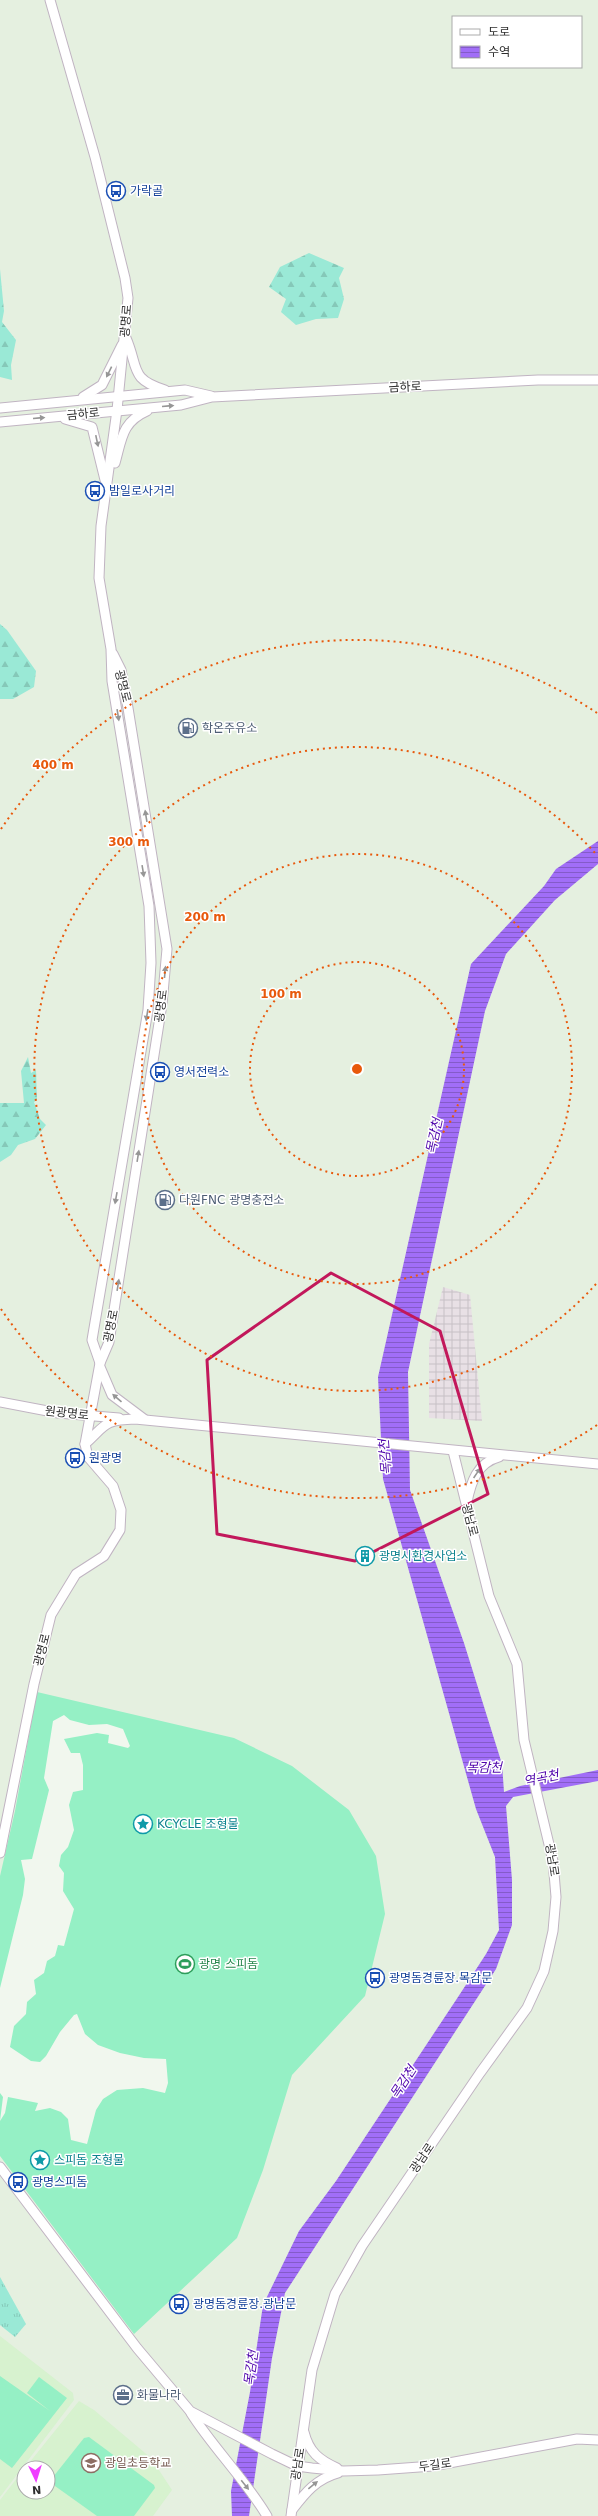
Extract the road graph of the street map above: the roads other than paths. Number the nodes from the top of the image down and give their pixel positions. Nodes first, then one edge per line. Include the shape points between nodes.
1 (50, 0) edge
2 (126, 336) junction
3 (598, 380) edge
4 (170, 391) junction
5 (119, 396) junction
6 (212, 397) junction
7 (72, 401) junction
8 (0, 408) edge
9 (154, 408) junction
10 (117, 410) junction
11 (56, 417) junction
12 (0, 422) edge
13 (107, 487) junction
14 (111, 649) junction
15 (100, 1365) junction
16 (0, 1402) edge
17 (90, 1415) junction
18 (135, 1419) junction
19 (146, 1420) junction
20 (85, 1444) junction
21 (453, 1451) junction
22 (504, 1456) junction
23 (598, 1464) edge
24 (466, 1505) junction
25 (0, 1854) edge
26 (0, 2167) edge
27 (190, 2412) junction
28 (303, 2429) junction
29 (598, 2440) edge
30 (297, 2466) junction
31 (343, 2471) junction
32 (291, 2514) edge
33 (267, 2516) edge

1 - 2 main road, 광명로 via 95,157 125,278 128,298
2 - 4 main road via 137,374 142,381
2 - 5 main road, 광명로
2 -> 7 main road via 102,385 94,392
3 - 6 main road, 금하로 via 538,380
4 - 5 main road, 금하로
4 - 6 main road, 금하로 via 185,390
5 - 7 main road, 금하로
5 - 10 main road, 광명로
9 -> 6 main road, 금하로 via 181,405
7 - 8 main road, 금하로
9 - 10 main road, 금하로
9 - 13 main road via 134,416 126,424
10 - 11 main road, 금하로
10 - 13 main road, 광명로
12 -> 11 main road, 금하로
11 -> 13 main road via 92,427
13 - 14 main road, 광명로 via 101,526 99,578
14 -> 15 main road, 광명로 via 112,681 149,906 151,964 148,1010 92,1340
15 -> 14 main road, 광명로 via 109,1342 162,1004 167,949 128,708 120,670
15 - 17 main road, 광명로
19 -> 15 main road via 112,1395
16 - 17 main road, 원광명로 via 58,1413
17 - 18 main road, 원광명로
17 - 20 main road, 광명로
18 - 19 main road
18 - 20 main road via 102,1426
19 - 21 main road
20 - 25 main road, 광명로 via 88,1457 113,1486 121,1510 120,1530 104,1556 76,1574 51,1615 34,1684
21 - 22 main road
21 - 24 main road, 광남로
22 - 23 main road
24 -> 22 main road via 470,1484 478,1471 488,1461
24 - 28 main road, 광남로 via 489,1596 517,1664 524,1740 553,1860 556,1897 551,1944 541,1978 527,2008 370,2233 341,2282 330,2307 316,2354
26 - 27 main road via 137,2348
27 - 30 main road, 두길로
27 -> 33 main road via 206,2438 222,2455
28 - 30 main road, 광남로
28 - 31 main road via 309,2448 317,2458
29 - 31 main road, 두길로 via 577,2439 433,2466
30 - 31 main road, 두길로
30 - 32 main road, 광남로
32 -> 31 main road via 316,2483

